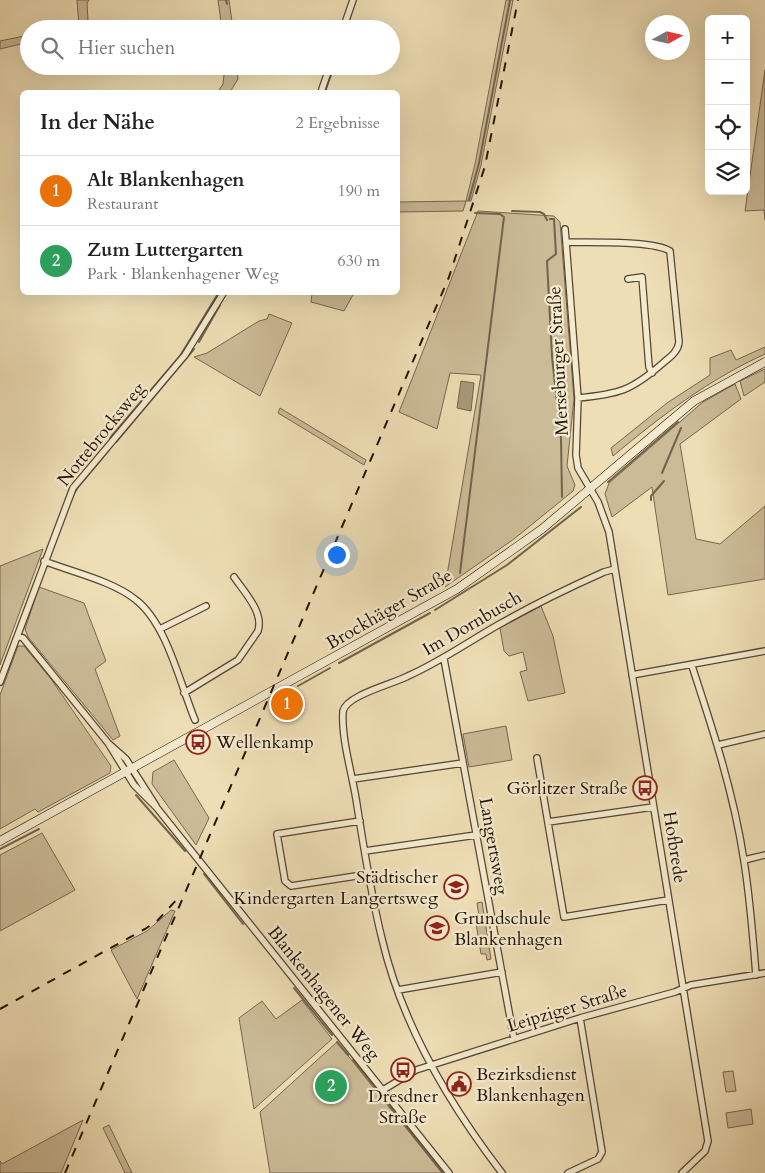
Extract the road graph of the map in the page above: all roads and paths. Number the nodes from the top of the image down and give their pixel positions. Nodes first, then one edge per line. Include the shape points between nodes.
1 (352, 0) edge
2 (346, 20) edge
3 (327, 75) edge
4 (322, 90) edge
5 (565, 229) dead end
6 (566, 242) junction
7 (628, 279) dead end
8 (222, 295) edge
9 (765, 362) edge
10 (652, 372) junction
11 (578, 398) junction
12 (590, 489) junction
13 (44, 562) junction
14 (615, 569) junction
15 (234, 577) dead end
16 (206, 606) dead end
17 (160, 629) junction
18 (18, 636) junction
19 (765, 651) edge
20 (444, 659) junction
21 (692, 666) junction
22 (632, 676) junction
23 (0, 682) edge
24 (184, 693) junction
25 (195, 720) dead end
26 (764, 736) edge
27 (108, 743) junction
28 (718, 745) junction
29 (537, 758) dead end
30 (463, 763) junction
31 (133, 768) junction
32 (124, 773) junction
33 (353, 779) junction
34 (653, 807) junction
35 (157, 808) junction
36 (360, 821) junction
37 (548, 822) junction
38 (476, 835) junction
39 (0, 841) edge
40 (365, 851) junction
41 (765, 855) edge
42 (744, 860) junction
43 (369, 874) junction
44 (668, 900) junction
45 (502, 972) junction
46 (765, 973) edge
47 (756, 974) junction
48 (684, 989) junction
49 (398, 990) junction
50 (580, 1018) junction
51 (514, 1039) junction
52 (432, 1065) junction
53 (383, 1090) junction
54 (450, 1173) edge
55 (502, 1173) edge
56 (568, 1173) edge
57 (682, 1173) edge

1 - 2 street
3 - 4 street
5 - 6 street, Merseburger Straße
6 - 10 street via 641,244 670,251 680,342 676,352
6 - 11 street, Merseburger Straße
7 - 10 street via 642,277
8 - 13 street, Nottebrocksweg via 185,355 73,488
9 - 12 main road, Brockhäger Straße via 694,401
10 - 11 street via 619,393
11 - 12 street, Merseburger Straße via 576,456 578,468
12 - 14 street, Hofbrede via 605,517
12 - 31 main road, Brockhäger Straße via 520,546 457,589
13 - 17 street via 120,590 146,609
13 - 18 street, Nottebrocksweg
14 - 20 street, Im Dornbusch via 525,609
14 - 22 street, Hofbrede
15 - 24 street via 258,614 258,631 233,665
16 - 17 street
17 - 24 street
18 - 23 street, Nottebrocksweg
18 - 27 street via 24,638
19 - 21 street
20 - 30 street, Langertsweg
20 - 33 street, Im Dornbusch via 345,705 342,720
21 - 22 street
21 - 28 street
22 - 34 street, Hofbrede
24 - 25 street
26 - 28 street
27 - 31 street
27 - 32 street
28 - 42 street
29 - 37 street
30 - 33 street
30 - 38 street, Langertsweg
31 - 32 main road, Brockhäger Straße
31 - 35 street, Blankenhagener Weg
32 - 35 street, Blankenhagener Weg
32 - 39 main road, Brockhäger Straße
33 - 36 street
34 - 37 street
34 - 44 street, Hofbrede
35 - 53 street, Blankenhagener Weg
36 - 40 street
36 - 43 street via 277,834 279,849 285,881 291,886
37 - 44 street via 564,917
38 - 40 street
38 - 45 street, Langertsweg
40 - 43 street
41 - 42 street
42 - 47 street
43 - 49 street via 382,940
44 - 48 street, Hofbrede
45 - 49 street
45 - 51 street, Langertsweg
46 - 47 street, Leipziger Straße
47 - 48 street, Leipziger Straße
48 - 50 street, Leipziger Straße
48 - 57 street, Hofbrede via 708,1141 705,1151
49 - 52 street
50 - 51 street, Leipziger Straße
50 - 56 street via 602,1152 598,1159
51 - 52 street, Leipziger Straße
52 - 53 street, Leipziger Straße via 406,1075
52 - 55 street via 465,1123
53 - 54 street, Blankenhagener Weg

